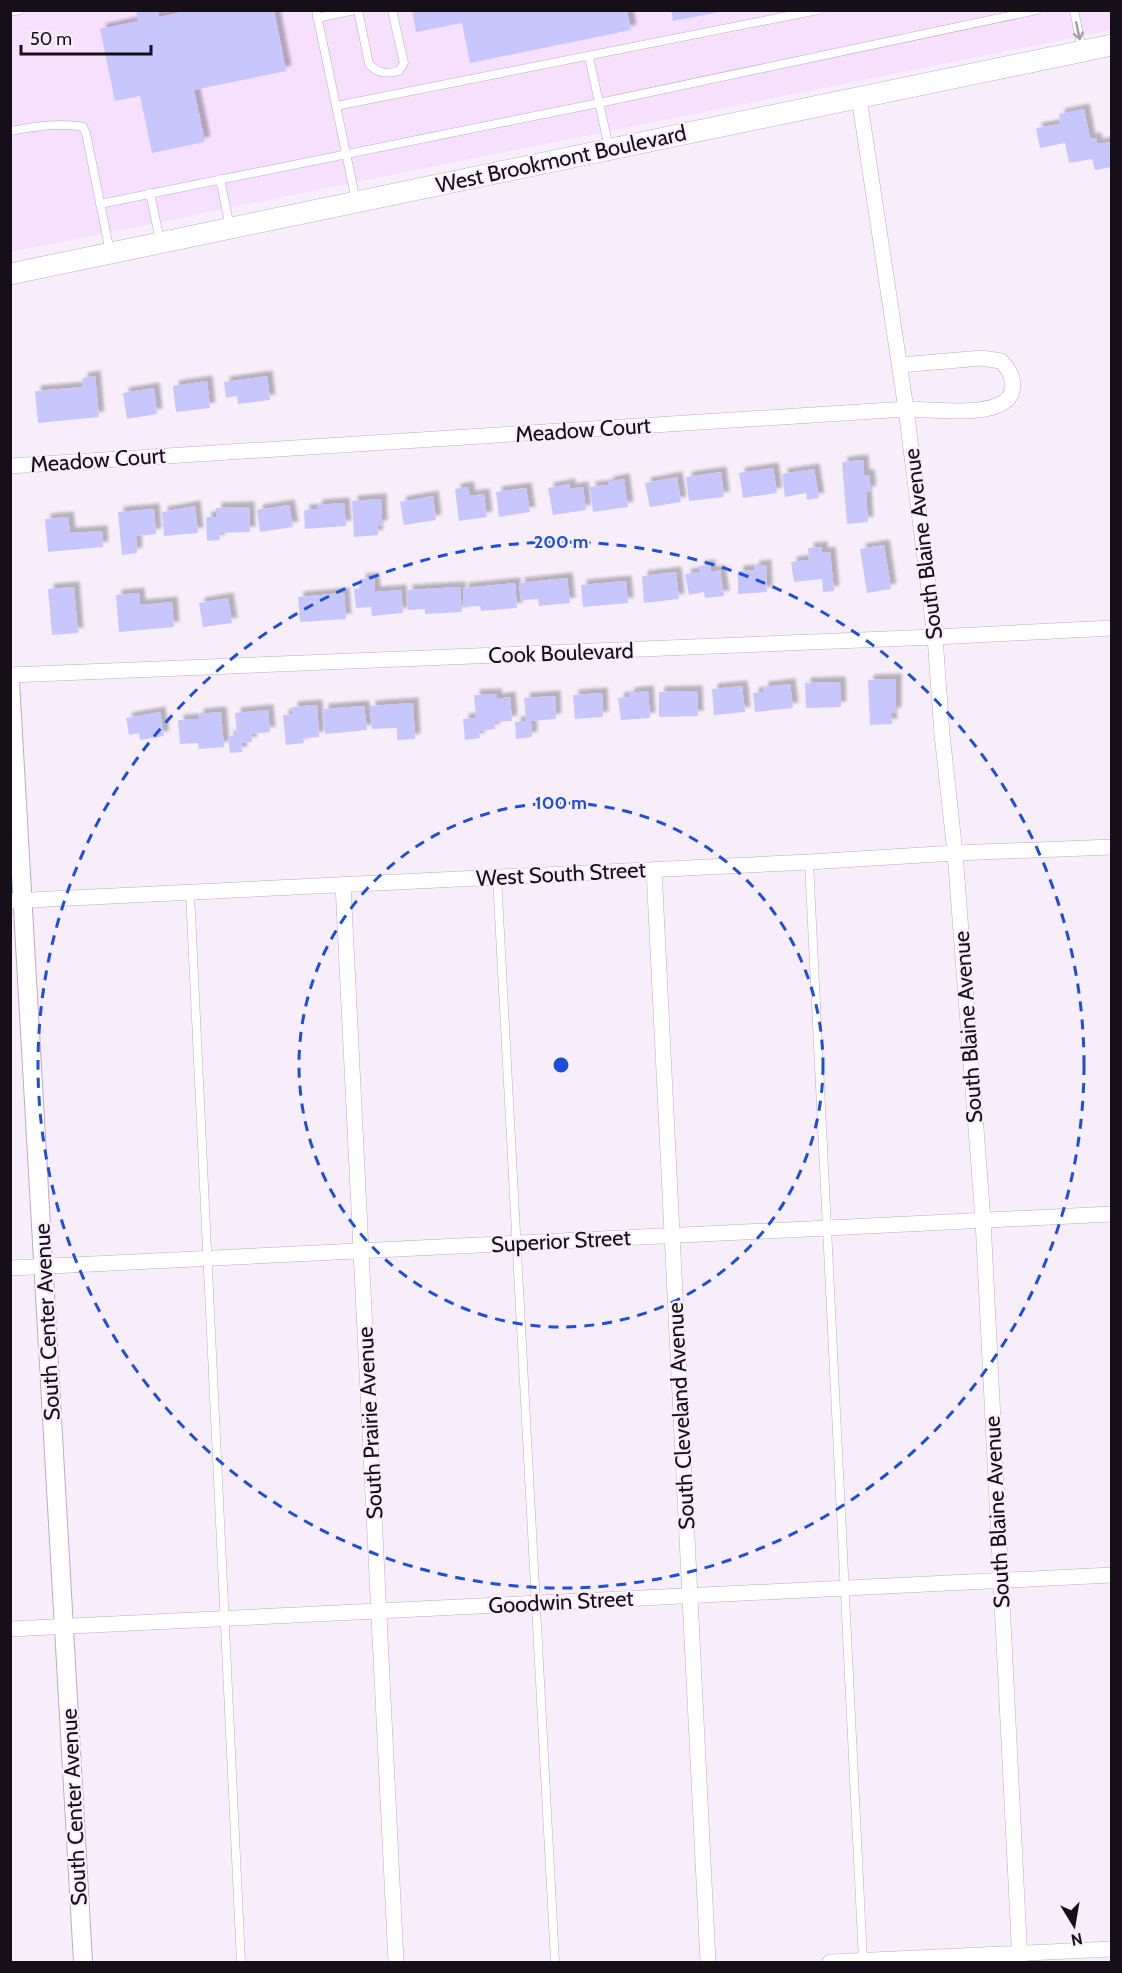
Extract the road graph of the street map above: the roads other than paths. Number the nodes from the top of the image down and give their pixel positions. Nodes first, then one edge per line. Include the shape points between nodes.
1 (20, 10) edge
2 (356, 10) edge
3 (392, 10) edge
4 (818, 10) edge
5 (1037, 10) edge
6 (1074, 10) edge
7 (10, 12) edge
8 (317, 14) edge
9 (1112, 45) edge
10 (1082, 51) junction
11 (589, 57) junction
12 (859, 97) junction
13 (599, 103) junction
14 (336, 106) junction
15 (10, 131) edge
16 (609, 149) junction
17 (346, 153) junction
18 (220, 179) junction
19 (150, 193) junction
20 (356, 202) junction
21 (100, 204) junction
22 (230, 228) junction
23 (160, 243) junction
24 (110, 253) junction
25 (10, 274) edge
26 (900, 365) junction
27 (906, 409) junction
28 (10, 466) edge
29 (1112, 628) edge
30 (935, 637) junction
31 (10, 675) edge
32 (10, 681) edge
33 (1112, 847) edge
34 (956, 853) junction
35 (809, 862) junction
36 (654, 869) junction
37 (497, 877) junction
38 (343, 884) junction
39 (190, 892) junction
40 (17, 900) edge
41 (1112, 1214) edge
42 (983, 1220) junction
43 (827, 1228) junction
44 (672, 1236) junction
45 (516, 1244) junction
46 (361, 1251) junction
47 (208, 1259) junction
48 (44, 1267) junction
49 (10, 1268) edge
50 (1112, 1575) edge
51 (1000, 1580) junction
52 (845, 1588) junction
53 (690, 1596) junction
54 (536, 1604) junction
55 (379, 1611) junction
56 (225, 1619) junction
57 (64, 1627) junction
58 (10, 1629) edge
59 (1112, 1949) edge
60 (1019, 1958) edge
61 (83, 1962) edge
62 (241, 1962) edge
63 (396, 1962) edge
64 (555, 1962) edge
65 (708, 1962) edge
66 (831, 1962) edge
67 (864, 1962) edge

1 - 7 lane
2 - 3 lane via 369,64 386,74 399,71 404,63
2 - 8 lane
4 - 11 lane
5 - 13 lane
6 -> 10 lane
8 - 14 lane
9 - 10 main road, West Brookmont Boulevard
10 - 12 main road, West Brookmont Boulevard
11 - 13 lane
11 - 14 lane
12 - 16 main road, West Brookmont Boulevard
12 - 26 street, South Blaine Avenue
13 - 16 lane
13 - 17 lane
14 - 17 lane
15 - 21 lane via 83,127
16 - 20 main road, West Brookmont Boulevard
17 - 18 lane
17 - 20 lane
18 - 19 lane
18 - 22 lane
19 - 21 lane
19 - 23 lane
20 - 22 main road, West Brookmont Boulevard
21 - 24 lane
22 - 23 main road, West Brookmont Boulevard
23 - 24 main road, West Brookmont Boulevard
24 - 25 main road, West Brookmont Boulevard
26 - 27 street, South Blaine Avenue
26 - 27 street, Meadow Court via 982,358 1001,361 1010,371 1014,386 1011,397 1001,405 982,410
27 - 28 street, Meadow Court
27 - 30 street, South Blaine Avenue
29 - 30 street, Cook Boulevard
30 - 31 street, Cook Boulevard
30 - 34 street, South Blaine Avenue
32 - 40 street, South Center Avenue
33 - 34 street, West South Street
34 - 35 street, West South Street
34 - 42 street, South Blaine Avenue
35 - 36 street, West South Street
35 - 43 lane
36 - 37 street, West South Street
36 - 44 street, South Cleveland Avenue
37 - 38 street, West South Street
37 - 45 lane
38 - 39 street, West South Street
38 - 46 street, South Prairie Avenue
39 - 40 street, West South Street
39 - 47 lane
40 - 48 street, South Center Avenue
41 - 42 street, Superior Street
42 - 43 street, Superior Street
42 - 51 street, South Blaine Avenue
43 - 44 street, Superior Street
43 - 52 lane
44 - 45 street, Superior Street
44 - 53 street, South Cleveland Avenue
45 - 46 street, Superior Street
45 - 54 lane
46 - 47 street, Superior Street
46 - 55 street, South Prairie Avenue
47 - 48 street, Superior Street
47 - 56 lane
48 - 49 street, Superior Street
48 - 57 street, South Center Avenue
50 - 51 street, Goodwin Street
51 - 52 street, Goodwin Street
51 - 60 street, South Blaine Avenue
52 - 53 street, Goodwin Street
52 - 67 lane
53 - 54 street, Goodwin Street
53 - 65 street, South Cleveland Avenue
54 - 55 street, Goodwin Street
54 - 64 lane
55 - 56 street, Goodwin Street
55 - 63 street, South Prairie Avenue
56 - 57 street, Goodwin Street
56 - 62 lane
57 - 58 street, Goodwin Street
57 - 61 street, South Center Avenue
59 - 60 street
60 - 67 street
66 - 67 street

